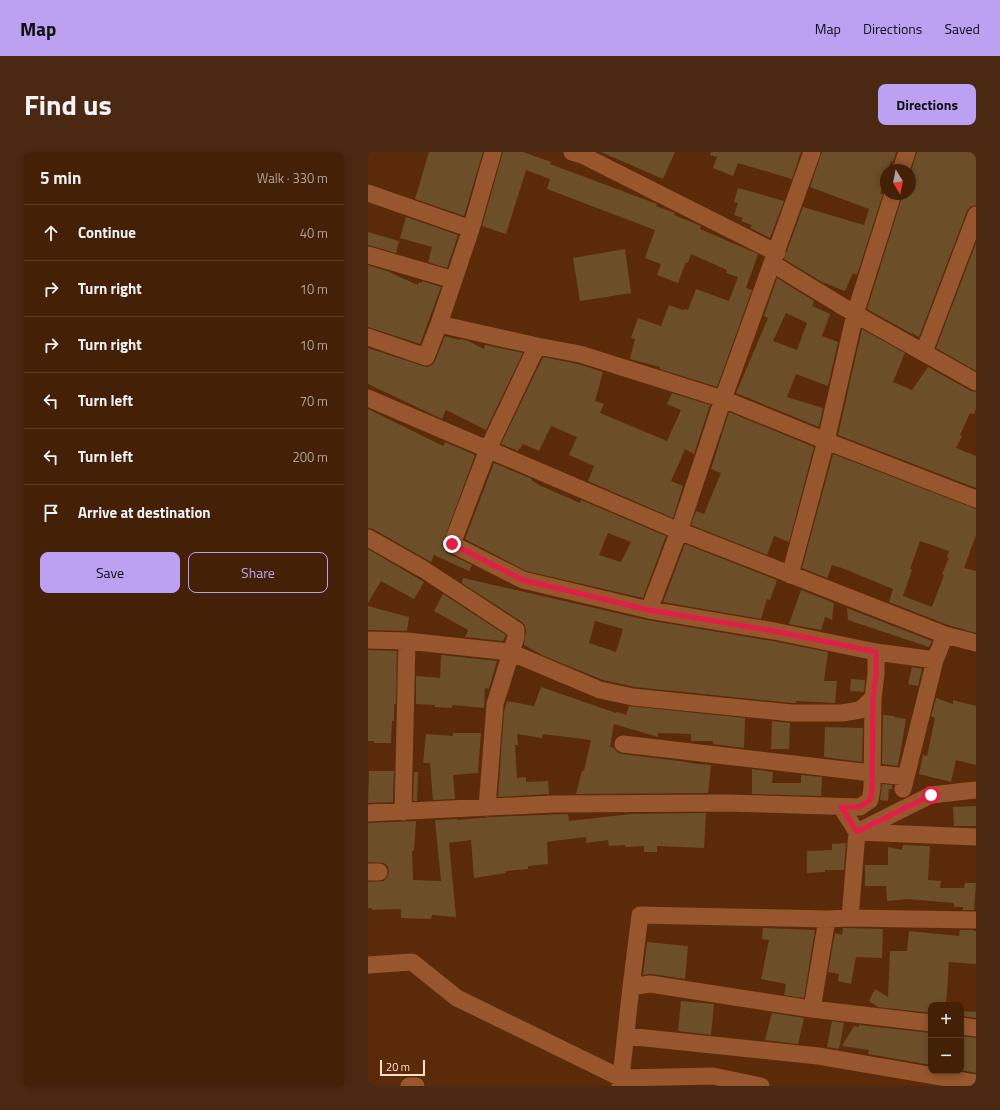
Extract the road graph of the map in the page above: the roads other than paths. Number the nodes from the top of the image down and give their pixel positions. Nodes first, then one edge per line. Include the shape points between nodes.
1 (493, 152) edge
2 (812, 152) edge
3 (907, 152) edge
4 (579, 153) edge
5 (903, 164) edge
6 (368, 193) edge
7 (891, 200) edge
8 (976, 215) edge
9 (471, 229) junction
10 (368, 255) edge
11 (775, 258) junction
12 (454, 280) junction
13 (855, 314) junction
14 (440, 324) junction
15 (368, 337) edge
16 (536, 346) junction
17 (924, 352) junction
18 (976, 382) edge
19 (368, 398) edge
20 (723, 399) junction
21 (826, 441) junction
22 (488, 449) junction
23 (976, 499) edge
24 (679, 531) junction
25 (368, 538) edge
26 (790, 575) junction
27 (649, 610) junction
28 (944, 635) junction
29 (368, 640) edge
30 (406, 641) junction
31 (976, 643) edge
32 (510, 652) junction
33 (876, 652) junction
34 (935, 660) junction
35 (873, 698) junction
36 (623, 744) dead end
37 (871, 773) junction
38 (976, 790) edge
39 (841, 807) junction
40 (487, 808) junction
41 (402, 812) junction
42 (368, 813) edge
43 (857, 832) junction
44 (976, 837) edge
45 (850, 918) junction
46 (827, 919) junction
47 (976, 920) edge
48 (368, 965) edge
49 (630, 987) junction
50 (812, 1009) junction
51 (928, 1023) edge
52 (964, 1026) edge
53 (976, 1028) edge
54 (626, 1036) junction
55 (621, 1082) edge
56 (976, 1083) edge
57 (409, 1086) edge
58 (416, 1086) edge
59 (761, 1086) edge

1 - 9 street
2 - 11 street
3 - 5 street
4 - 11 street
6 - 9 street
7 - 13 street
8 - 17 street
9 - 12 street
10 - 12 street
11 - 13 street
11 - 20 street
12 - 14 street
13 - 17 street
13 - 21 street
14 - 15 street via 426,357
14 - 16 street
16 - 20 street via 580,354
16 - 22 street
17 - 18 street
19 - 22 street
20 - 21 street
20 - 24 street
21 - 23 street
21 - 26 street
22 - 24 street
22 - 27 street via 452,544 523,580
24 - 26 street
24 - 27 street
25 - 32 street via 423,569 516,630
26 - 28 street
27 - 33 street via 774,631
28 - 31 street
28 - 34 street
29 - 30 street
30 - 32 street
30 - 41 street
32 - 35 street via 600,690 633,697 806,713 860,710
32 - 40 street via 495,704
33 - 34 street
33 - 35 street
34 - 37 street via 905,783
35 - 37 street
36 - 37 street
37 - 39 street via 870,800 860,807
38 - 43 street via 931,795
39 - 40 street via 728,803 553,804
39 - 43 street
40 - 41 street
41 - 42 street
43 - 44 street
43 - 45 street
45 - 46 street
45 - 47 street
46 - 49 street via 640,915
46 - 50 street
48 - 55 street via 412,962 457,998
49 - 50 street via 650,984
49 - 54 street
50 - 51 street
52 - 53 street
54 - 55 street
54 - 56 street via 818,1056
55 - 59 street via 713,1076
57 - 58 street

